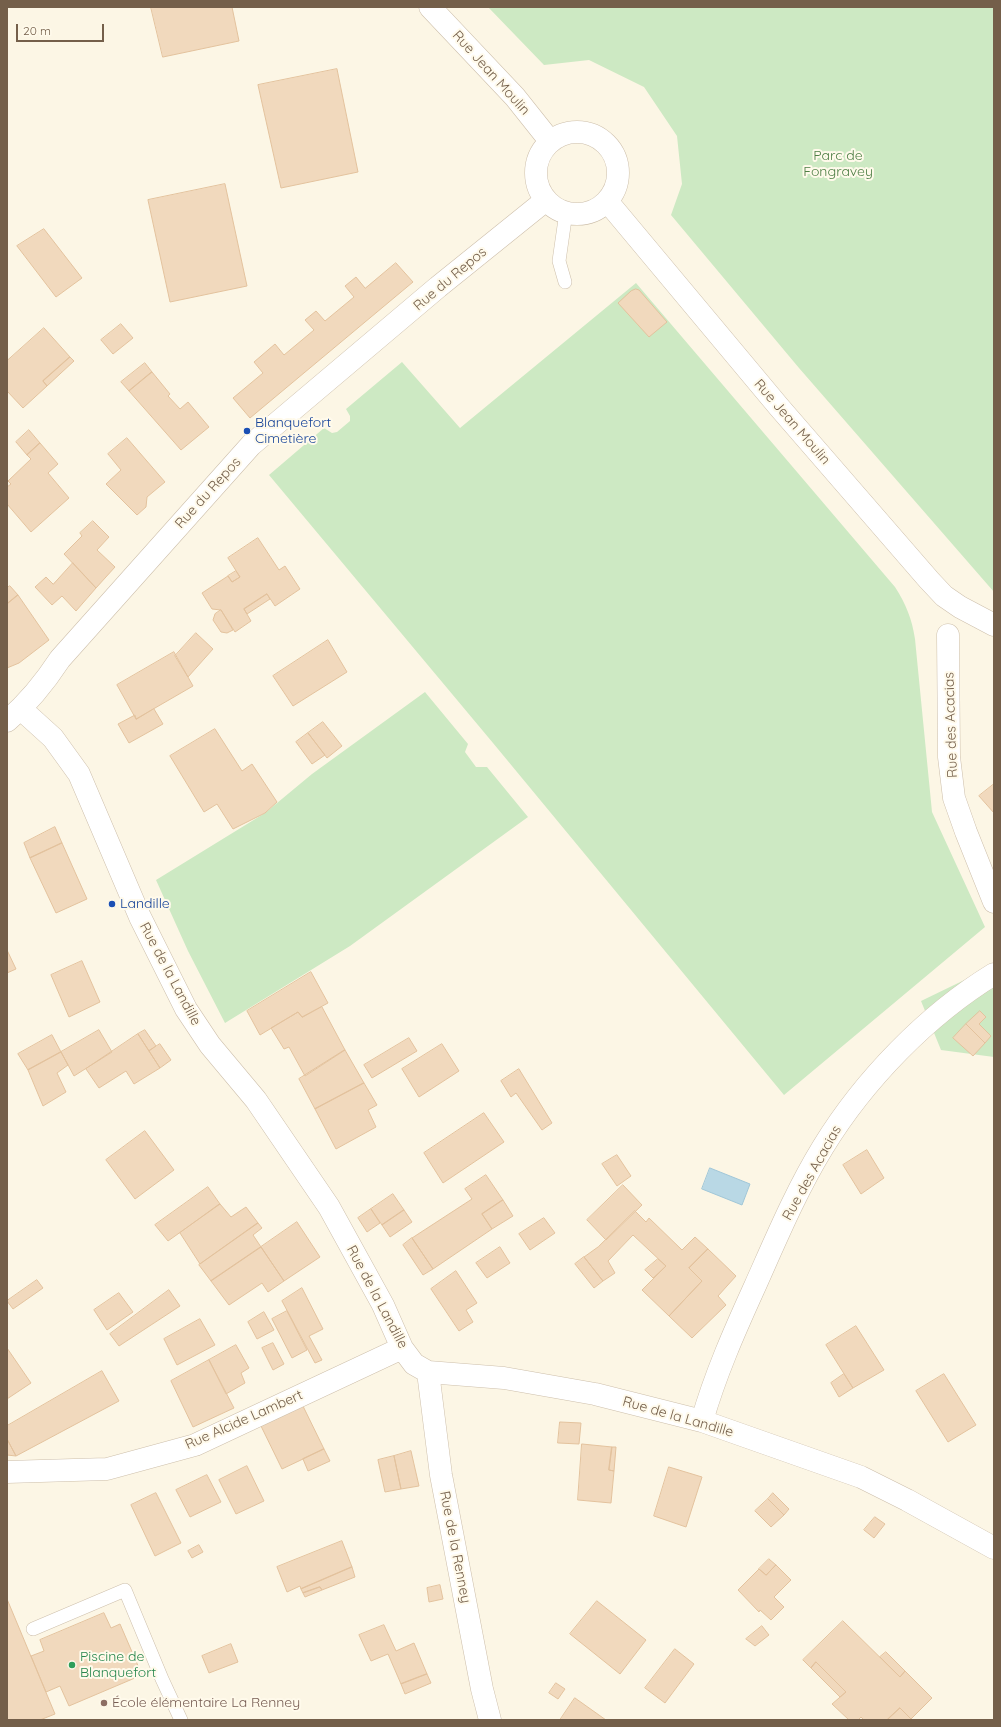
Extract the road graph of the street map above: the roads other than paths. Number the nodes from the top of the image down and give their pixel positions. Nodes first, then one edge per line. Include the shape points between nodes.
1 (430, 7) edge
2 (550, 141) junction
3 (546, 200) junction
4 (607, 201) junction
5 (566, 212) junction
6 (565, 282) dead end
7 (994, 625) edge
8 (948, 636) dead end
9 (14, 715) edge
10 (994, 902) edge
11 (994, 974) edge
12 (402, 1348) junction
13 (428, 1372) junction
14 (702, 1421) junction
15 (7, 1472) edge
16 (994, 1548) edge
17 (34, 1629) dead end
18 (181, 1720) edge
19 (490, 1720) edge

1 - 2 street, Rue Jean Moulin via 515,97
2 - 3 street via 537,163 536,176 539,189
2 - 4 street via 562,134 575,131 589,133 611,150 617,162 618,176
3 - 5 street
3 - 9 street, Rue du Repos via 438,287 251,445 60,659
4 - 5 street via 588,212
4 - 7 street, Rue Jean Moulin via 779,407 929,580 944,596
5 - 6 lane via 559,261
8 - 10 street, Rue des Acacias via 949,757 954,798
9 - 12 street, Rue de la Landille via 53,738 79,774 140,917 186,1009 210,1045 256,1100 329,1207 383,1305
11 - 14 street, Rue des Acacias via 940,1012 908,1042 864,1090 823,1147 804,1180 745,1308
12 - 13 street, Rue de la Landille via 414,1364
12 - 15 street, Rue Alcide Lambert via 195,1445 107,1469
13 - 14 street, Rue de la Landille via 504,1378 595,1394
13 - 19 street, Rue de la Renney via 442,1475
14 - 16 street, Rue de la Landille via 861,1477
17 - 18 lane via 125,1590

